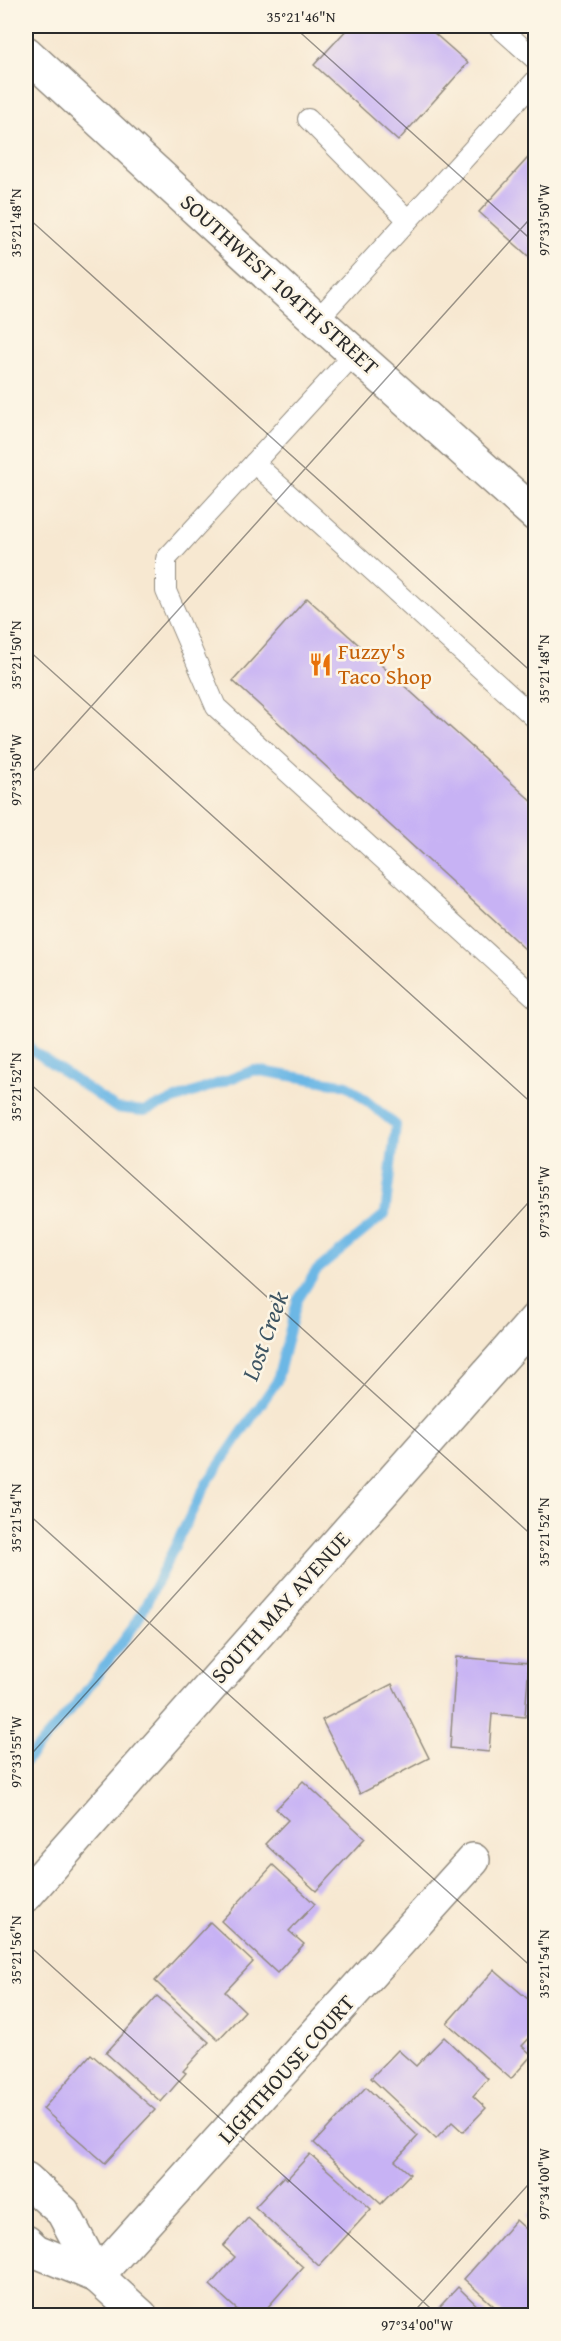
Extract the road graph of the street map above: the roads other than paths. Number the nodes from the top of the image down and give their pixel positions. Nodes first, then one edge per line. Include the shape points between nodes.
1 (498, 26) edge
2 (26, 53) edge
3 (536, 60) edge
4 (536, 80) edge
5 (308, 119) dead end
6 (408, 220) junction
7 (317, 320) junction
8 (355, 353) junction
9 (254, 463) junction
10 (536, 515) edge
11 (536, 719) edge
12 (536, 998) edge
13 (536, 1319) edge
14 (473, 1860) dead end
15 (26, 1895) edge
16 (26, 2179) edge
17 (26, 2242) edge
18 (98, 2276) junction
19 (141, 2316) edge

1 - 3 lane
2 - 7 main road, SOUTHWEST 104TH STREET
4 - 6 lane
5 - 6 lane
6 - 7 lane
7 - 8 main road, SOUTHWEST 104TH STREET
8 - 9 lane
8 - 10 main road, SOUTHWEST 104TH STREET
9 - 11 lane
9 - 12 lane via 166,559 166,591 216,707
13 - 15 main road, SOUTH MAY AVENUE
14 - 18 main road, LIGHTHOUSE COURT
16 - 18 main road via 63,2212
17 - 18 main road via 36,2251
18 - 19 main road

